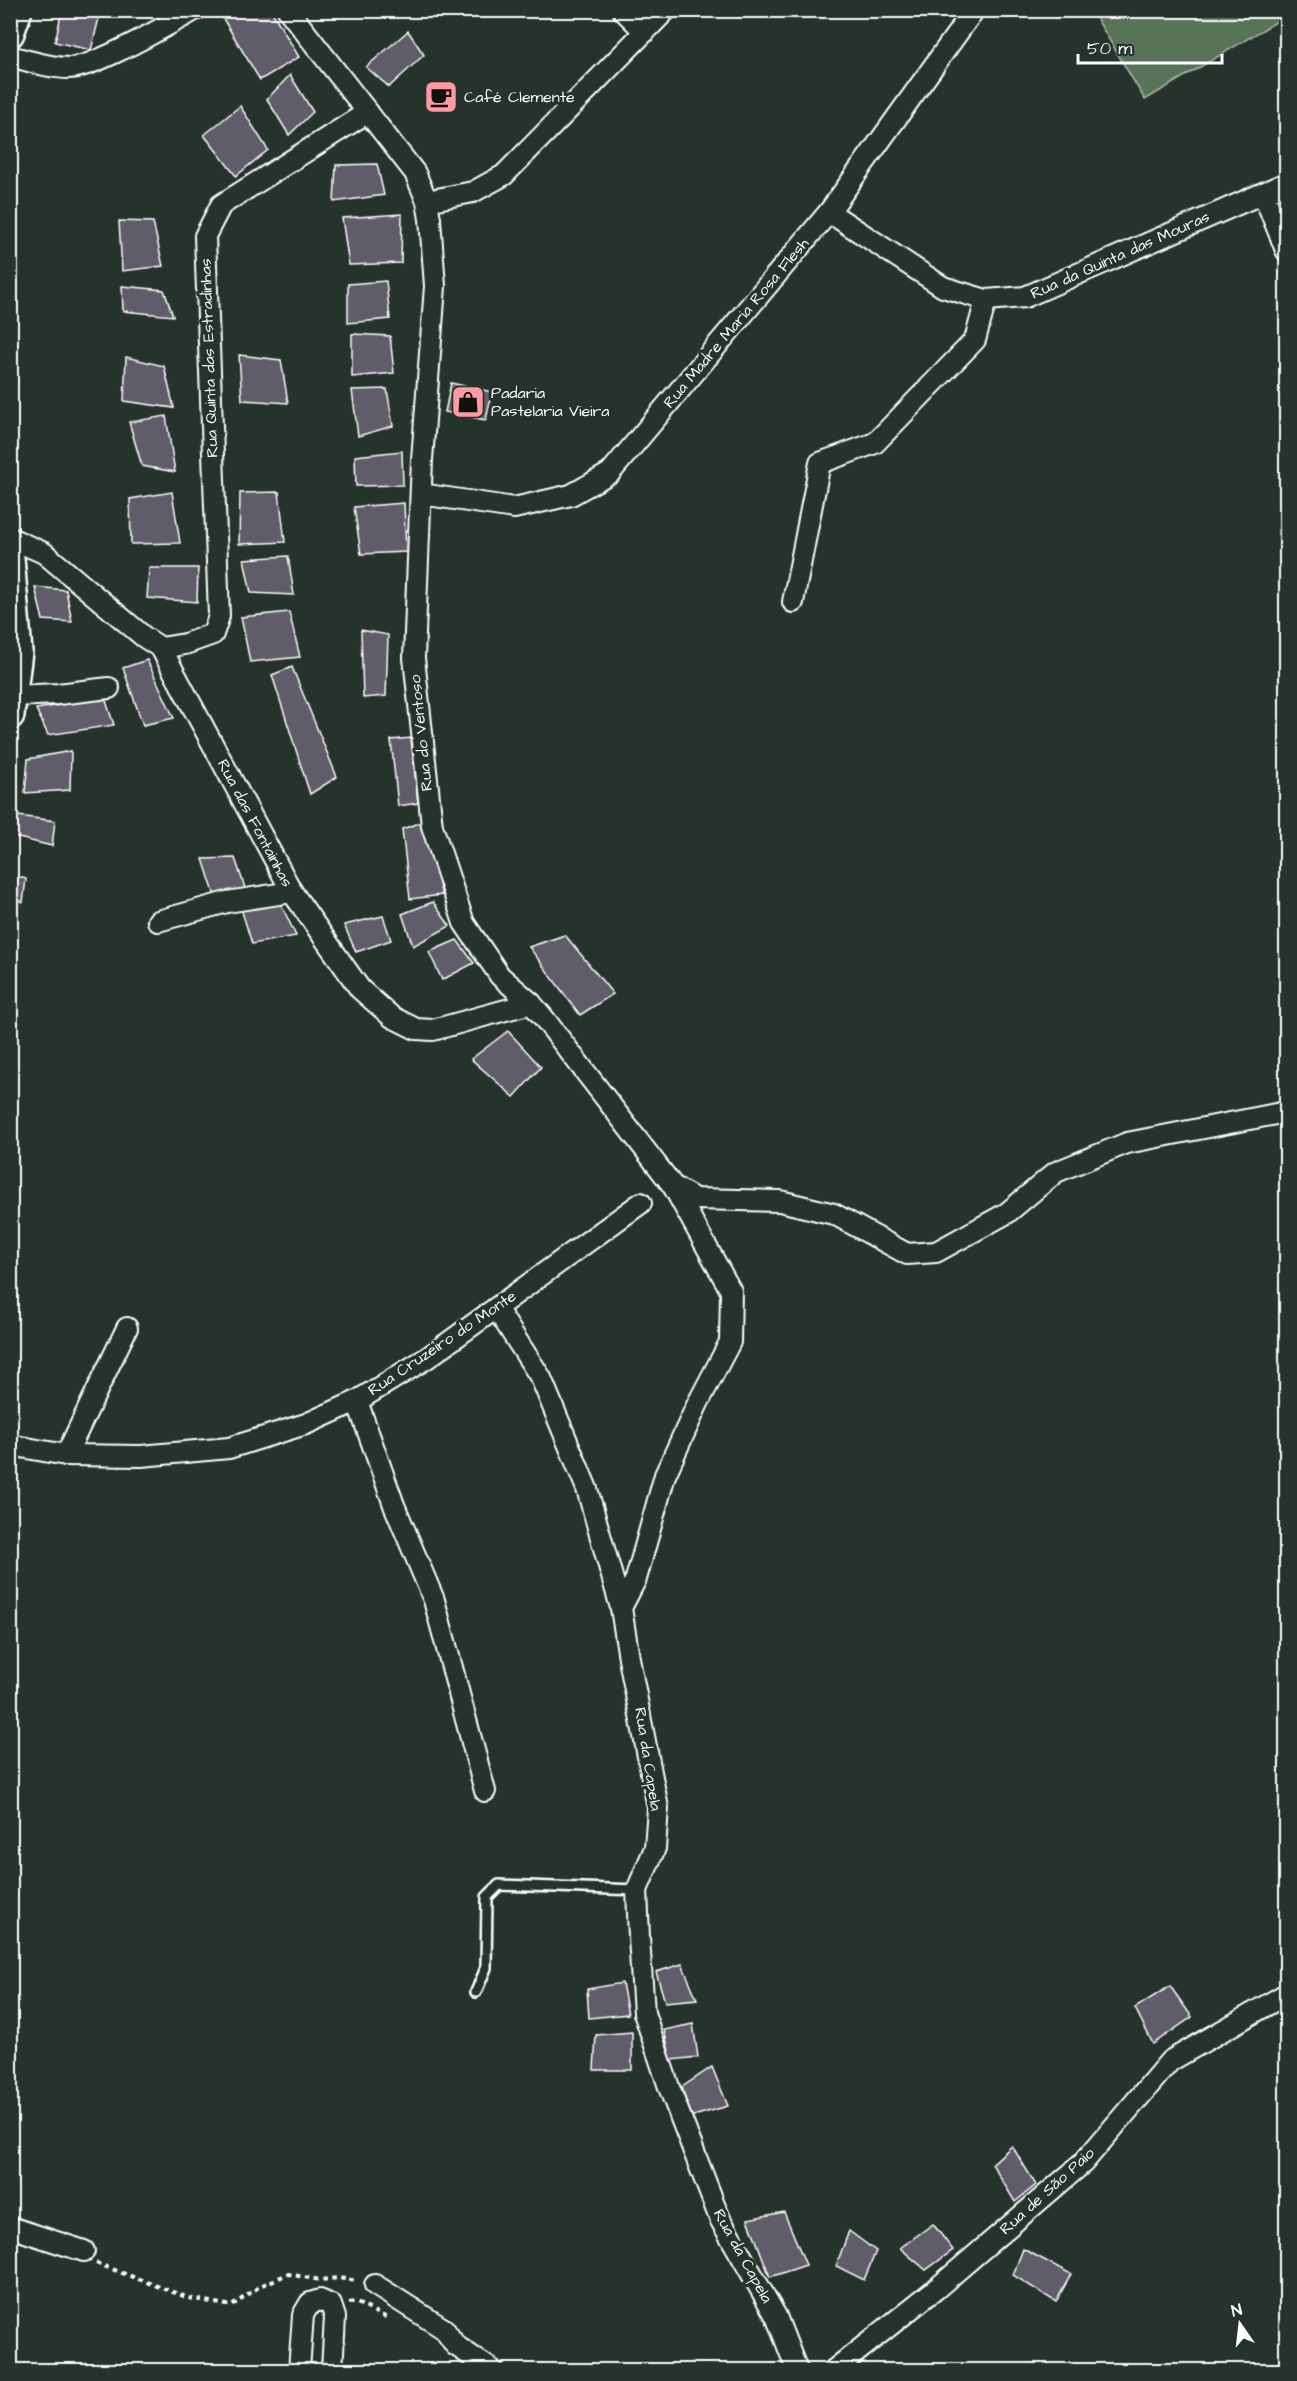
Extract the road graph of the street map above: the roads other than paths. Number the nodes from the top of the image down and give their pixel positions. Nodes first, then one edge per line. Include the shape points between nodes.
1 (195, 10) edge
2 (288, 10) edge
3 (623, 10) edge
4 (666, 10) edge
5 (974, 10) edge
6 (645, 32) junction
7 (10, 56) edge
8 (368, 112) junction
9 (1287, 183) edge
10 (1263, 193) junction
11 (427, 201) junction
12 (829, 212) junction
13 (1287, 250) edge
14 (986, 300) junction
15 (421, 494) junction
16 (10, 538) edge
17 (10, 558) edge
18 (793, 602) dead end
19 (161, 648) junction
20 (109, 688) dead end
21 (12, 705) edge
22 (292, 892) junction
23 (158, 921) dead end
24 (531, 1003) junction
25 (1287, 1112) edge
26 (674, 1186) junction
27 (641, 1203) dead end
28 (496, 1308) junction
29 (127, 1328) dead end
30 (357, 1401) junction
31 (10, 1445) edge
32 (66, 1455) junction
33 (621, 1608) junction
34 (485, 1791) dead end
35 (637, 1890) junction
36 (476, 1992) dead end
37 (1287, 1994) edge
38 (10, 2227) edge
39 (84, 2251) road end
40 (375, 2285) road end
41 (299, 2370) edge
42 (332, 2370) edge
43 (492, 2370) edge
44 (797, 2370) edge
45 (834, 2370) edge

1 - 7 street via 104,57 71,68
2 - 8 street, Rua do Ventoso
3 - 6 street
4 - 6 street
5 - 12 street, Rua Madre Maria Rosa Flesh
6 - 11 street via 504,175 472,192
8 - 11 street, Rua do Ventoso via 415,173
8 - 19 street, Rua Quinta das Estradinhas via 221,205 205,236 219,616 213,634
9 - 10 street, Rua da Quinta das Mouras
10 - 13 street
10 - 14 street, Rua da Quinta das Mouras via 1025,297
11 - 15 street, Rua do Ventoso via 435,286
12 - 14 street, Rua da Quinta das Mouras via 943,287
12 - 15 street, Rua Madre Maria Rosa Flesh via 610,474 571,495 514,508
14 - 18 street via 975,340 875,443 820,463
15 - 24 street, Rua do Ventoso via 414,658 432,826 464,923 500,976
16 - 19 street, Rua das Fontainhas via 44,553
17 - 21 main road via 18,652
19 - 22 street, Rua das Fontainhas
20 - 21 street
22 - 23 street via 227,902
22 - 24 street, Rua das Fontainhas via 360,989 392,1017 416,1029 433,1030
24 - 26 street, Rua do Ventoso
25 - 26 street via 1127,1143 1056,1172 1007,1213 936,1252 907,1254 834,1214 780,1201 695,1199
26 - 33 street via 731,1291 730,1342 665,1475 636,1579
27 - 28 street, Rua Cruzeiro do Monte
28 - 30 street, Rua Cruzeiro do Monte
28 - 33 street, Rua da Capela via 541,1378 587,1489
29 - 32 street
30 - 32 street, Rua Cruzeiro do Monte via 306,1424 229,1448 141,1456
30 - 34 street via 394,1505 434,1600
31 - 32 street, Rua Cruzeiro do Monte
33 - 35 street, Rua da Capela via 658,1808 655,1848
35 - 36 lane via 499,1885 487,1897 486,1968
35 - 44 street, Rua da Capela via 644,2013 720,2219 776,2316
37 - 45 street, Rua de São Paio via 1170,2061 1083,2163
38 - 39 street
40 - 43 street via 444,2329 454,2345
41 - 42 street via 303,2315 310,2303 320,2300 331,2305 335,2317

